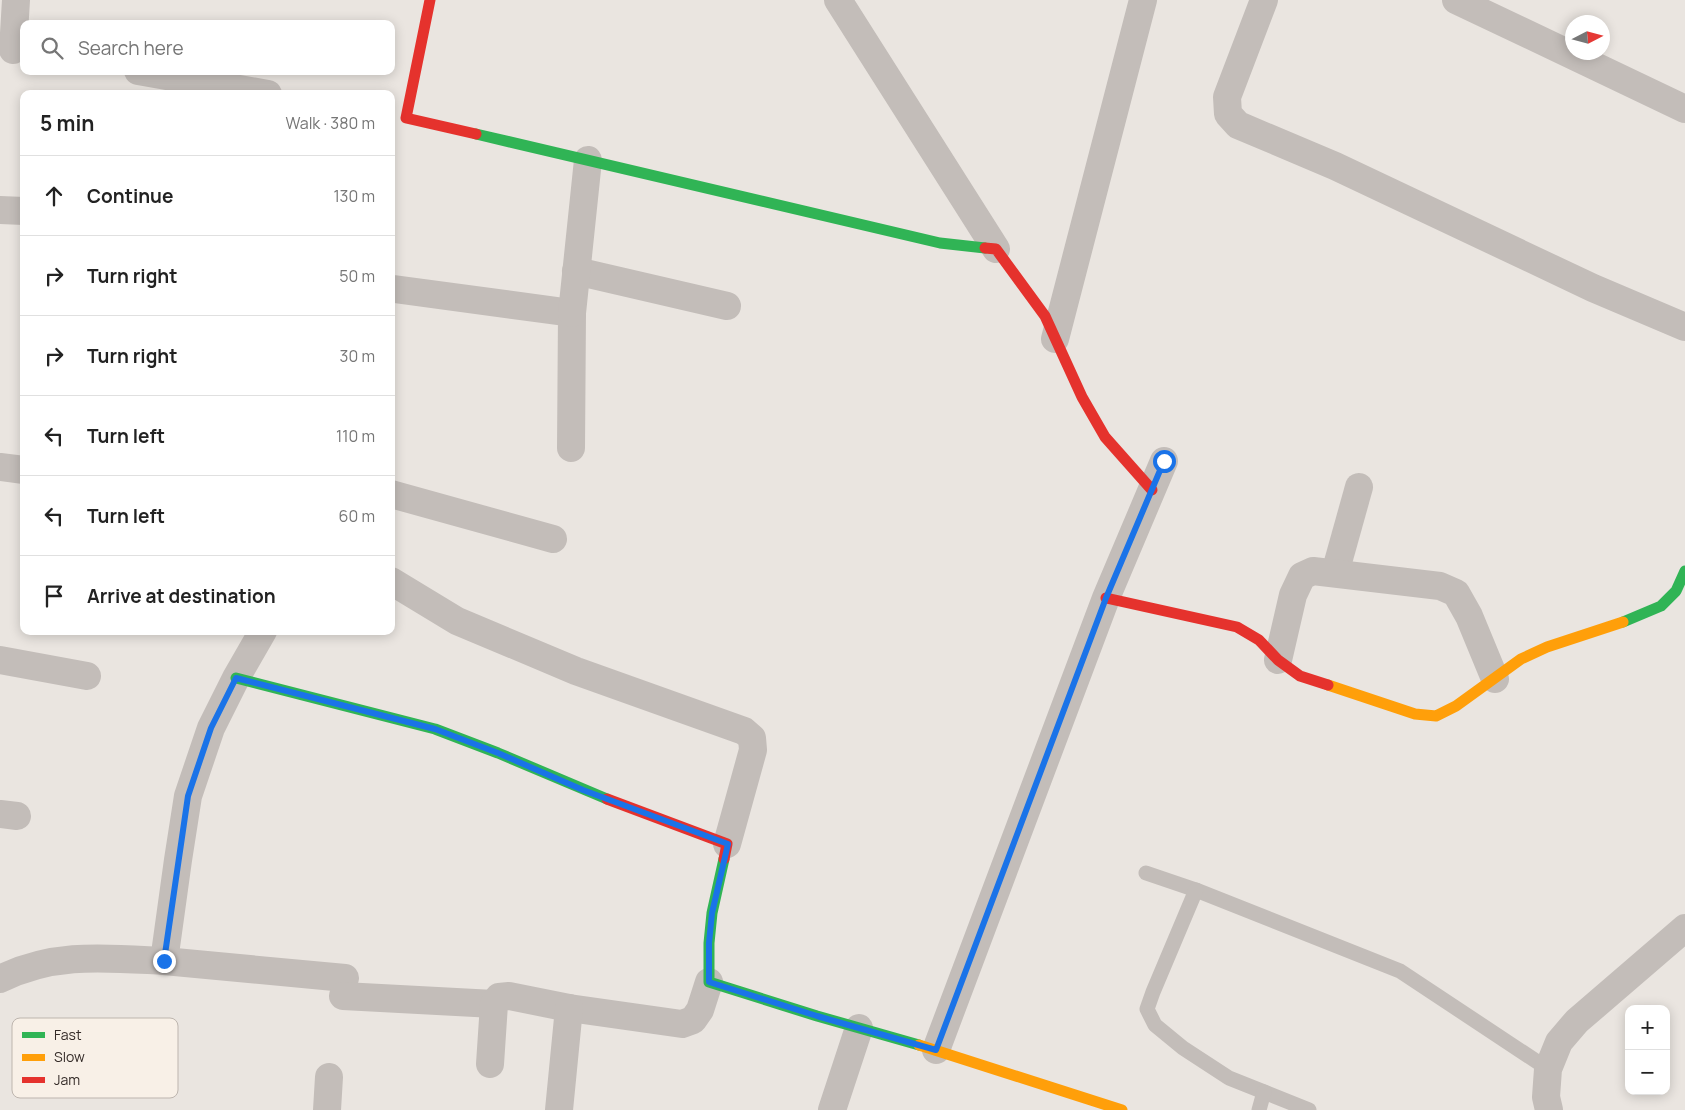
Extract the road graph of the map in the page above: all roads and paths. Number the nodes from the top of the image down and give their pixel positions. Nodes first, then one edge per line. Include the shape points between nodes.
1 (16, 0) edge
2 (430, 0) edge
3 (838, 0) edge
4 (1143, 0) edge
5 (1264, 0) edge
6 (1456, 0) edge
7 (12, 50) edge
8 (161, 75) edge
9 (245, 90) edge
10 (1685, 109) edge
11 (399, 116) edge
12 (588, 160) junction
13 (0, 210) edge
14 (20, 211) edge
15 (996, 249) junction
16 (576, 271) junction
17 (395, 293) edge
18 (727, 306) dead end
19 (572, 313) junction
20 (1685, 327) edge
21 (1055, 339) junction
22 (571, 448) dead end
23 (1164, 461) dead end
24 (0, 467) edge
25 (20, 470) edge
26 (1360, 486) dead end
27 (1152, 490) junction
28 (395, 495) edge
29 (553, 540) dead end
30 (1685, 571) edge
31 (1335, 573) junction
32 (395, 583) edge
33 (1106, 598) junction
34 (261, 635) edge
35 (0, 660) edge
36 (1278, 660) junction
37 (87, 676) dead end
38 (236, 678) junction
39 (1495, 679) junction
40 (728, 844) junction
41 (1146, 873) dead end
42 (1196, 890) junction
43 (1685, 928) edge
44 (164, 961) junction
45 (0, 979) edge
46 (709, 982) junction
47 (494, 1004) junction
48 (569, 1008) junction
49 (859, 1028) junction
50 (936, 1050) junction
51 (490, 1064) dead end
52 (1548, 1069) junction
53 (329, 1077) dead end
54 (1264, 1092) junction
55 (327, 1110) edge
56 (559, 1110) edge
57 (832, 1110) edge
58 (1122, 1110) edge
59 (1259, 1110) edge
60 (1309, 1110) edge
61 (1549, 1110) edge

1 - 7 street
2 - 11 street
3 - 15 street
4 - 21 street
5 - 20 street via 1227,97 1228,114 1238,125 1336,166 1593,288
6 - 10 street
8 - 9 street
11 - 12 street
12 - 15 street via 940,243
12 - 16 street
13 - 14 street
15 - 21 street via 1045,316
16 - 18 street
16 - 19 street
17 - 19 street
19 - 22 street
21 - 27 street via 1105,437
23 - 27 street
24 - 25 street
26 - 31 street
27 - 33 street
28 - 29 street
30 - 39 street via 1676,591 1661,606 1547,647 1521,659
31 - 36 street via 1313,571 1302,576 1293,595
31 - 39 street via 1440,586 1456,593
32 - 40 street via 457,620 576,671 744,731 752,738 753,750
33 - 36 street via 1237,627 1259,640
33 - 50 street
34 - 38 street
35 - 37 street
36 - 39 street via 1300,676 1422,715 1436,716
38 - 40 street via 435,729 583,790
38 - 44 street via 211,728 188,796
40 - 46 street via 712,913
41 - 42 lane
42 - 52 lane via 1400,971
42 - 54 lane via 1147,1009 1155,1025 1183,1048 1229,1078
43 - 52 street via 1577,1021 1559,1042
44 - 45 street via 89,958 44,962
44 - 47 street via 344,987
46 - 48 street via 700,1010 693,1020 682,1024
46 - 49 street
47 - 48 street via 499,998 509,996
47 - 51 street
48 - 56 street
49 - 50 street
49 - 57 street
50 - 58 street
52 - 61 street via 1546,1097
53 - 55 street
54 - 59 lane
54 - 60 lane

